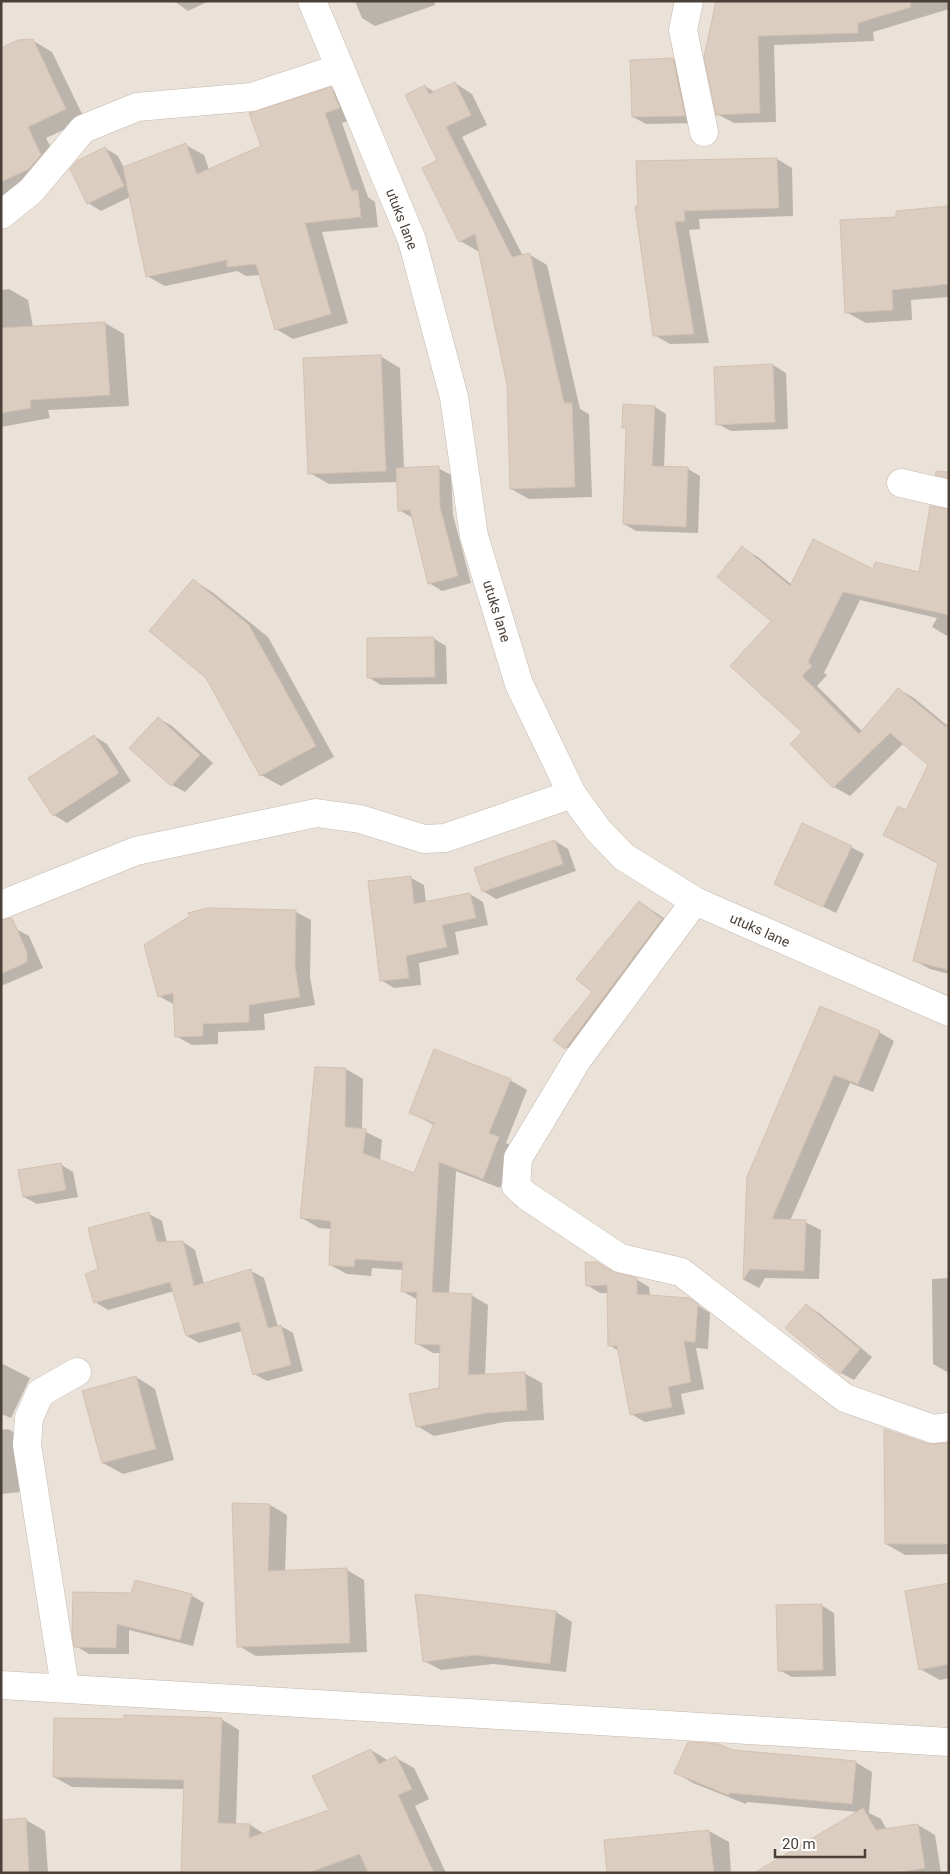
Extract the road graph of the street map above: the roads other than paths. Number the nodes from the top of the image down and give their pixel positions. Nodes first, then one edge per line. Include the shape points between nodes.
1 (312, 1) edge
2 (689, 1) edge
3 (340, 68) junction
4 (704, 132) dead end
5 (1, 216) edge
6 (901, 483) dead end
7 (949, 494) edge
8 (572, 794) junction
9 (695, 901) junction
10 (1, 905) edge
11 (949, 1012) edge
12 (77, 1372) dead end
13 (949, 1427) edge
14 (1, 1685) edge
15 (65, 1687) junction
16 (949, 1742) edge

1 - 3 street, utuks lane
2 - 4 street via 683,30
3 - 5 street via 252,97 137,107 83,129 31,191
3 - 8 street, utuks lane via 412,240 454,397 474,536 519,684
6 - 7 street
8 - 9 street, utuks lane via 598,830 624,857
8 - 10 street via 445,838 424,839 360,819 316,813 136,851
9 - 11 street, utuks lane
9 - 13 street via 577,1060 518,1158 516,1186 620,1258 681,1272 845,1398 933,1430
12 - 15 street via 40,1393 29,1418 27,1446
14 - 15 street
15 - 16 street

